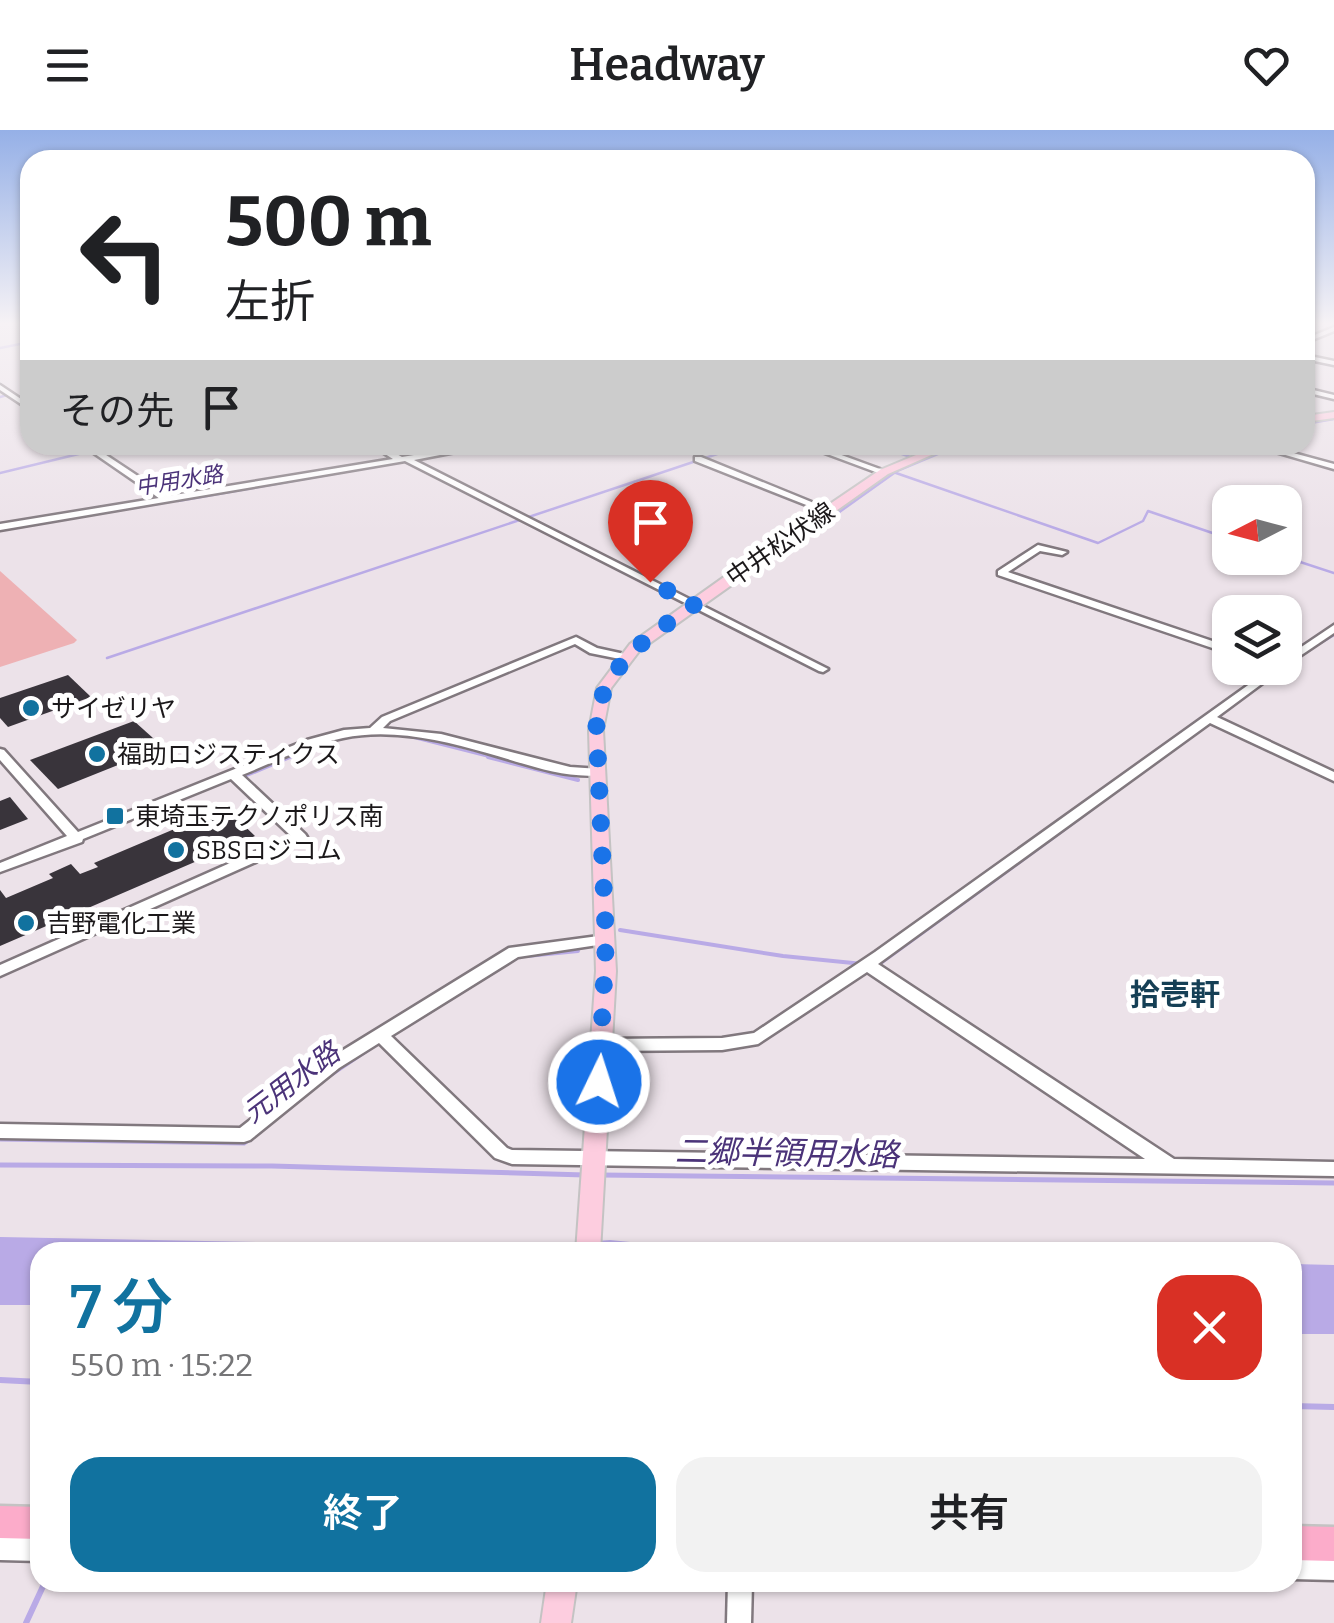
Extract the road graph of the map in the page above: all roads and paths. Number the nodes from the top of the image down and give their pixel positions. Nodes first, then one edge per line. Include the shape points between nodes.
1 (101, 455) edge
2 (395, 455) edge
3 (428, 455) edge
4 (836, 455) edge
5 (925, 455) edge
6 (1291, 455) edge
7 (404, 459) junction
8 (698, 459) dead end
9 (1334, 467) edge
10 (884, 472) junction
11 (166, 499) junction
12 (827, 510) junction
13 (0, 527) edge
14 (1062, 552) dead end
15 (695, 604) junction
16 (1334, 628) edge
17 (1212, 645) edge
18 (1302, 651) edge
19 (625, 657) junction
20 (823, 669) dead end
21 (1255, 685) edge
22 (1209, 718) junction
23 (376, 728) junction
24 (0, 752) edge
25 (596, 772) junction
26 (234, 775) junction
27 (1334, 777) edge
28 (76, 839) junction
29 (0, 868) edge
30 (606, 940) junction
31 (868, 965) junction
32 (0, 971) edge
33 (380, 1034) junction
34 (602, 1045) junction
35 (0, 1132) edge
36 (594, 1157) junction
37 (1172, 1167) junction
38 (1334, 1169) edge
39 (589, 1242) edge
40 (0, 1522) edge
41 (30, 1523) edge
42 (1302, 1543) edge
43 (1334, 1544) edge
44 (0, 1548) edge
45 (30, 1550) edge
46 (1302, 1567) edge
47 (1334, 1568) edge
48 (561, 1592) edge
49 (740, 1592) edge
50 (738, 1622) edge
51 (556, 1623) edge

1 - 11 street
2 - 7 street
3 - 7 street
4 - 10 street
5 - 10 main road, 中井松伏線
6 - 9 street
7 - 11 street
7 - 15 street
8 - 12 street
10 - 12 main road, 中井松伏線
11 - 13 street
12 - 15 main road, 中井松伏線
14 - 17 street via 1038,548 1001,573
15 - 19 main road, 中井松伏線
15 - 20 street
16 - 18 street
19 - 23 street via 576,640 386,718
19 - 25 main road, 中井松伏線 via 600,701
21 - 22 street
22 - 27 street
22 - 31 street via 997,878
23 - 25 street via 570,772
23 - 26 street via 326,738
24 - 28 street
25 - 30 main road, 中井松伏線
26 - 28 street
26 - 32 street via 300,837
28 - 29 street
30 - 33 street via 514,952
30 - 34 main road, 中井松伏線
31 - 34 street via 758,1038
31 - 37 street
33 - 35 street via 244,1135
33 - 36 street via 501,1154
34 - 36 main road, 中井松伏線
36 - 37 street
36 - 39 main road, 中井松伏線
37 - 38 street
40 - 41 highway
42 - 43 highway
44 - 45 street
46 - 47 street
48 - 51 main road
49 - 50 street

